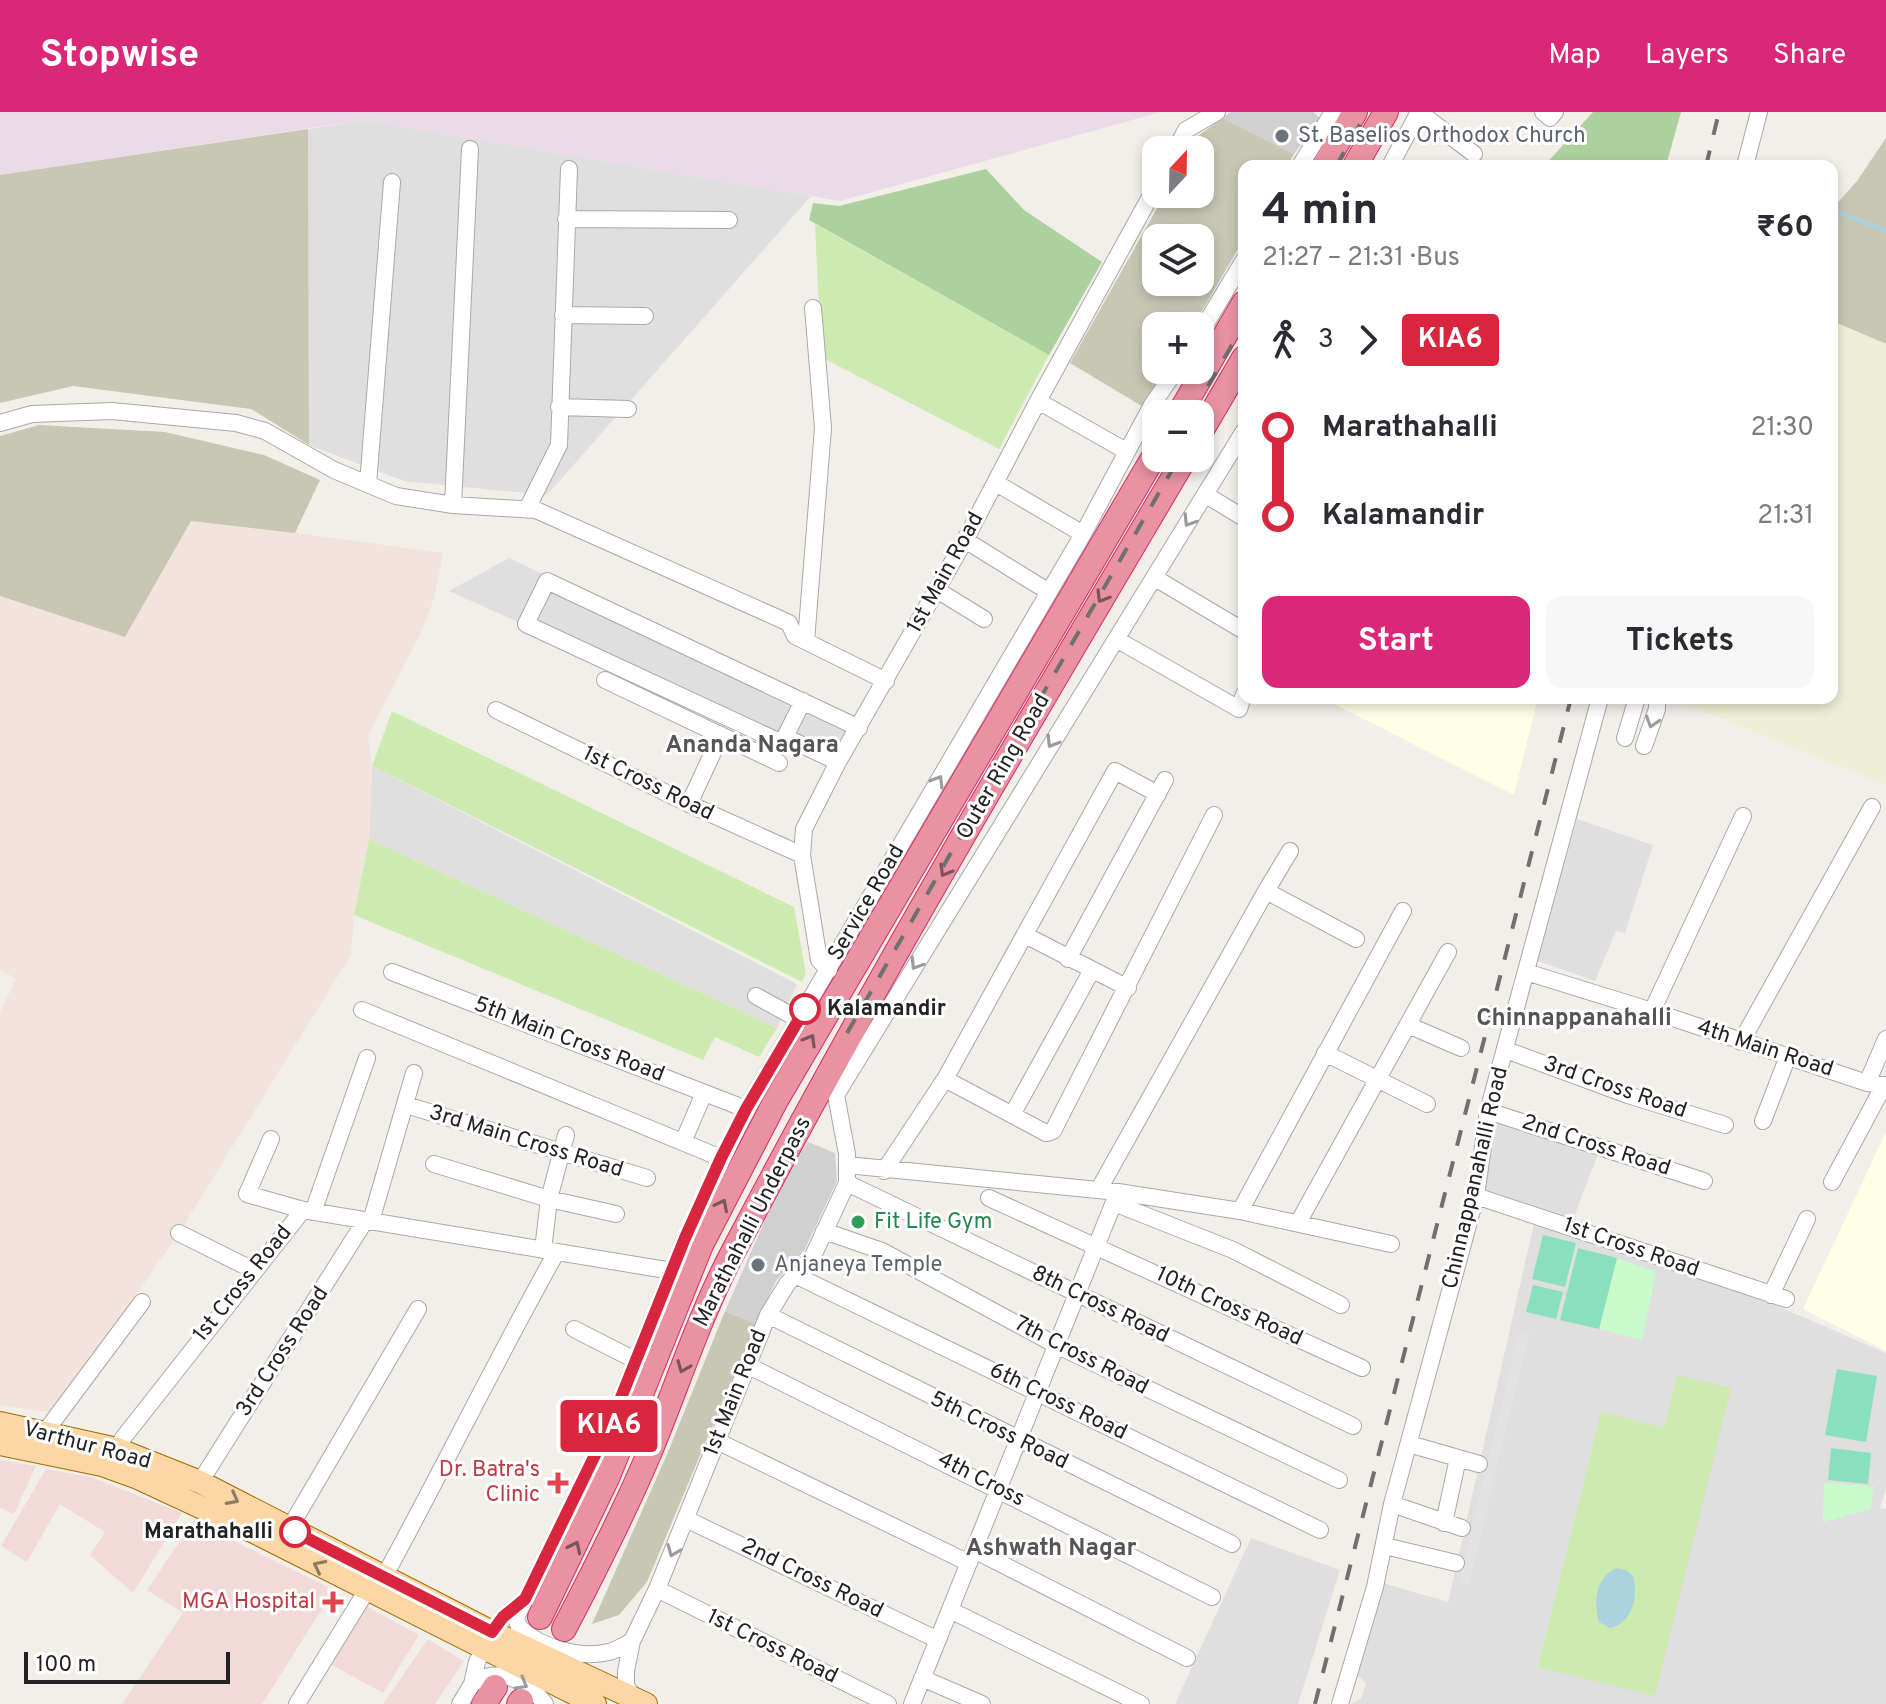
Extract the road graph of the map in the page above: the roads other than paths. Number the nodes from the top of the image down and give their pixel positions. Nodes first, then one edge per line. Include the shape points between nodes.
1 (1217, 112) edge
2 (1333, 112) edge
3 (1355, 112) edge
4 (1386, 112) edge
5 (1419, 112) edge
6 (1543, 112) edge
7 (1555, 112) edge
8 (1759, 112) edge
9 (1183, 136) edge
10 (470, 149) dead end
11 (1474, 154) dead end
12 (1365, 159) edge
13 (1304, 160) edge
14 (1327, 160) edge
15 (1393, 160) edge
16 (1747, 160) edge
17 (569, 169) dead end
18 (392, 182) dead end
19 (1144, 208) edge
20 (566, 219) junction
21 (729, 220) dead end
22 (1238, 270) edge
23 (813, 308) dead end
24 (1213, 312) edge
25 (1238, 313) edge
26 (563, 315) junction
27 (645, 316) dead end
28 (1238, 374) edge
29 (1167, 384) edge
30 (1187, 400) edge
31 (1038, 401) junction
32 (559, 407) junction
33 (628, 409) dead end
34 (1214, 411) edge
35 (0, 423) edge
36 (1238, 441) edge
37 (1126, 451) junction
38 (1144, 472) edge
39 (1177, 472) edge
40 (996, 483) junction
41 (368, 484) junction
42 (1206, 495) junction
43 (453, 505) junction
44 (527, 509) junction
45 (1238, 514) edge
46 (1083, 534) junction
47 (965, 540) junction
48 (1155, 578) junction
49 (937, 590) junction
50 (1049, 592) junction
51 (984, 619) dead end
52 (1238, 627) edge
53 (1116, 639) junction
54 (806, 641) junction
55 (605, 680) dead end
56 (886, 681) junction
57 (1238, 699) edge
58 (803, 701) junction
59 (1598, 704) edge
60 (1635, 704) edge
61 (1656, 704) edge
62 (496, 710) dead end
63 (859, 728) junction
64 (721, 735) junction
65 (785, 737) junction
66 (1625, 738) dead end
67 (1644, 746) dead end
68 (838, 762) junction
69 (779, 763) dead end
70 (689, 804) junction
71 (1872, 807) dead end
72 (1214, 815) dead end
73 (1743, 816) dead end
74 (1290, 851) dead end
75 (802, 855) junction
76 (1266, 891) junction
77 (1403, 911) dead end
78 (1025, 935) junction
79 (1356, 939) dead end
80 (1448, 952) dead end
81 (1068, 959) junction
82 (1092, 970) junction
83 (392, 972) dead end
84 (1526, 972) junction
85 (838, 974) junction
86 (1128, 988) junction
87 (756, 996) dead end
88 (362, 1010) dead end
89 (1652, 1011) junction
90 (798, 1019) junction
91 (1408, 1025) junction
92 (1886, 1039) edge
93 (1741, 1042) junction
94 (1461, 1048) dead end
95 (1506, 1050) junction
96 (1325, 1053) junction
97 (1788, 1056) junction
98 (367, 1058) dead end
99 (414, 1073) dead end
100 (945, 1079) junction
101 (1378, 1079) junction
102 (1867, 1083) junction
103 (831, 1087) junction
104 (704, 1093) junction
105 (1427, 1104) dead end
106 (406, 1105) junction
107 (746, 1109) junction
108 (1488, 1111) junction
109 (1012, 1115) junction
110 (1763, 1121) dead end
111 (1725, 1125) dead end
112 (566, 1135) dead end
113 (271, 1139) dead end
114 (683, 1142) junction
115 (560, 1154) junction
116 (721, 1158) junction
117 (434, 1164) dead end
118 (847, 1165) junction
119 (884, 1171) junction
120 (647, 1178) dead end
121 (1704, 1181) dead end
122 (1832, 1182) dead end
123 (847, 1183) junction
124 (1099, 1189) junction
125 (1476, 1196) junction
126 (1116, 1197) junction
127 (989, 1198) dead end
128 (549, 1199) junction
129 (308, 1211) junction
130 (1240, 1211) junction
131 (616, 1214) dead end
132 (1807, 1219) dead end
133 (368, 1221) junction
134 (1298, 1223) junction
135 (824, 1231) junction
136 (179, 1233) dead end
137 (1391, 1244) dead end
138 (1096, 1246) junction
139 (550, 1252) junction
140 (253, 1270) junction
141 (672, 1271) junction
142 (795, 1275) junction
143 (1077, 1294) junction
144 (142, 1302) dead end
145 (1341, 1305) dead end
146 (418, 1309) dead end
147 (768, 1315) junction
148 (574, 1329) dead end
149 (1056, 1345) junction
150 (637, 1361) junction
151 (749, 1366) junction
152 (1362, 1368) dead end
153 (1037, 1392) junction
154 (0, 1423) edge
155 (1353, 1426) dead end
156 (45, 1432) junction
157 (717, 1441) junction
158 (1018, 1441) junction
159 (0, 1444) edge
160 (1409, 1444) junction
161 (117, 1449) junction
162 (1458, 1458) junction
163 (1479, 1464) dead end
164 (1339, 1480) dead end
165 (200, 1482) junction
166 (999, 1489) junction
167 (1392, 1504) junction
168 (686, 1519) junction
169 (1444, 1523) junction
170 (1462, 1528) dead end
171 (289, 1529) junction
172 (1320, 1530) dead end
173 (1232, 1544) dead end
174 (1385, 1546) junction
175 (971, 1557) junction
176 (1456, 1563) dead end
177 (375, 1584) junction
178 (657, 1589) junction
179 (1212, 1597) dead end
180 (533, 1608) junction
181 (950, 1610) junction
182 (564, 1629) dead end
183 (488, 1640) junction
184 (938, 1640) junction
185 (632, 1641) junction
186 (1187, 1658) dead end
187 (922, 1678) junction
188 (484, 1692) edge
189 (640, 1701) edge
190 (528, 1703) edge
191 (593, 1703) edge
192 (297, 1704) edge
193 (460, 1704) edge
194 (564, 1704) edge
195 (888, 1704) edge
196 (912, 1704) edge
197 (982, 1704) edge
198 (1141, 1704) edge
199 (1340, 1704) edge

1 - 9 street
2 - 13 street
3 - 14 highway
4 - 12 highway
5 - 11 street
5 - 15 street
6 - 7 street via 1550,118
8 - 16 street
10 - 43 street
17 - 20 street
18 - 41 street
19 - 31 street, 1st Main Road
20 - 21 street
20 - 26 street
22 - 24 street
23 - 54 street via 823,428
25 - 30 highway
26 - 27 street
26 - 32 street
28 - 34 highway
29 - 37 street, Service Road
31 - 37 street
31 - 40 street, 1st Main Road
32 - 33 street
32 - 44 street via 559,445
35 - 41 street via 32,414 112,411 236,423 265,431
36 - 42 street
37 - 46 street, Service Road
38 - 85 highway, Outer Ring Road
39 -> 103 highway, Outer Ring Road via 1086,624
40 - 46 street
40 - 47 street, 1st Main Road
41 - 43 street via 396,496
42 - 45 street
42 -> 48 street
43 - 44 street
44 - 54 street via 789,623 795,636
46 - 50 street, Service Road
47 - 49 street, 1st Main Road
47 - 50 street
48 - 52 street
48 - 53 street
49 - 51 street
49 - 56 street, 1st Main Road
85 -> 50 street, Service Road
53 - 57 street
53 -> 103 street
54 - 56 street
55 - 64 street
56 - 63 street, 1st Main Road
58 - 63 street
58 - 65 street
58 - 65 street via 547,581 526,624 782,743
59 - 84 street, Chinnappanahalli Road
60 - 66 street
61 -> 67 street
62 - 70 street, 1st Cross Road
63 - 68 street, 1st Main Road
64 - 69 street
64 - 70 street
65 - 68 street
68 - 75 street, 1st Main Road via 804,829
70 - 75 street, 1st Cross Road
71 - 93 street
72 - 86 street
73 - 89 street
74 - 76 street
75 - 85 street, 1st Main Road via 819,960
76 - 79 street
76 - 124 street
77 - 96 street
78 - 81 street
78 - 81 street via 1115,771 1162,787
78 - 100 street
80 - 91 street
81 - 82 street
82 - 86 street
82 - 109 street
83 - 104 street, 5th Main Cross Road
84 - 89 street, 4th Main Road
84 - 95 street, Chinnappanahalli Road
85 - 90 street, Service Road
180 -> 85 highway, Marathahalli Underpass via 581,1536 701,1245
86 - 109 street via 1053,1131 1046,1133
87 - 90 street
88 - 114 street
89 - 93 street, 4th Main Road
90 - 107 street, Service Road
91 - 94 street
91 - 101 street
92 - 102 street
93 - 97 street, 4th Main Road
95 - 108 street, Chinnappanahalli Road
95 - 111 street, 3rd Cross Road
96 - 101 street
96 - 130 street
97 - 102 street, 4th Main Road
97 - 110 street
98 - 129 street
99 - 106 street
100 - 109 street
100 - 119 street
101 - 105 street
101 - 134 street
102 - 122 street via 1884,1085
103 - 118 street, 1st Main Road
103 -> 182 highway, Marathahalli Underpass via 720,1279 623,1513
104 - 107 street, 5th Main Cross Road
104 - 114 street
106 - 115 street, 3rd Main Cross Road
106 - 133 street
107 - 116 street, Service Road
108 - 121 street, 2nd Cross Road
108 - 125 street, Chinnappanahalli Road
112 - 115 street
113 - 129 street via 247,1194
114 - 116 street
115 - 120 street, 3rd Main Cross Road
115 - 128 street
116 - 141 street, Service Road
117 - 128 street
118 - 119 street
118 - 123 street, 1st Main Road
119 - 124 street
123 - 135 street, 1st Main Road
123 - 143 street, 8th Cross Road
124 - 126 street
125 - 132 street, 1st Cross Road via 1779,1297
125 - 160 street, Chinnappanahalli Road
126 - 130 street
126 - 138 street
126 - 145 street
127 - 138 street, 10th Cross Road
128 - 131 street
128 - 139 street
129 - 133 street, 1st Cross Road
129 - 140 street, 1st Cross Road
130 - 134 street
133 - 139 street, 1st Cross Road
133 - 165 street, 3rd Cross Road
134 - 137 street
135 - 142 street, 1st Main Road via 813,1256
135 - 149 street, 7th Cross Road via 882,1251
136 - 140 street
138 - 143 street
138 - 152 street, 10th Cross Road
139 - 141 street, 1st Cross Road
139 - 177 street via 443,1469
140 - 161 street, 1st Cross Road
141 - 150 street, Service Road
142 - 147 street, 1st Main Road
142 - 153 street, 6th Cross Road
143 - 149 street
143 - 155 street, 8th Cross Road
144 - 156 street
146 - 171 street
147 - 151 street, 1st Main Road
147 - 158 street, 5th Cross Road
148 - 150 street
149 - 153 street
149 - 164 street, 7th Cross Road
150 - 180 street, Service Road
151 - 157 street, 1st Main Road
151 - 166 street, 4th Cross
153 - 158 street
153 - 172 street, 6th Cross Road
154 - 156 main road, Varthur Road
156 - 161 main road, Varthur Road
157 - 168 street, 1st Main Road
157 - 175 street
158 - 166 street
158 - 173 street, 5th Cross Road
177 -> 159 main road, Varthur Road via 138,1478 102,1465
160 - 162 street
160 - 167 street, Chinnappanahalli Road
161 - 165 main road, Varthur Road
162 - 163 street
162 - 169 street
165 -> 171 main road, Varthur Road
166 - 175 street
166 - 179 street, 4th Cross
167 - 169 street
167 - 174 street, Chinnappanahalli Road
168 -> 178 street, 1st Main Road
168 - 184 street, 2nd Cross Road
169 - 170 street
171 - 177 main road, Varthur Road
174 - 176 street
174 - 199 street, Chinnappanahalli Road
175 - 181 street
175 - 186 street
177 - 183 main road, Varthur Road
177 - 192 street
178 - 185 street, 1st Main Road
178 - 195 street, 1st Cross Road
180 - 183 street, Service Road via 503,1617
180 - 185 street via 516,1617 519,1627 555,1648 595,1654
181 - 184 street
181 - 198 street
183 - 188 street, Service Road via 477,1662
183 - 189 main road, Varthur Road
183 - 191 main road, Varthur Road
184 - 187 street
185 - 189 street, 1st Main Road via 626,1685
187 - 196 street
187 - 197 street
188 -> 190 street via 483,1677 502,1674 528,1685
188 - 193 street, Service Road
191 - 194 street

